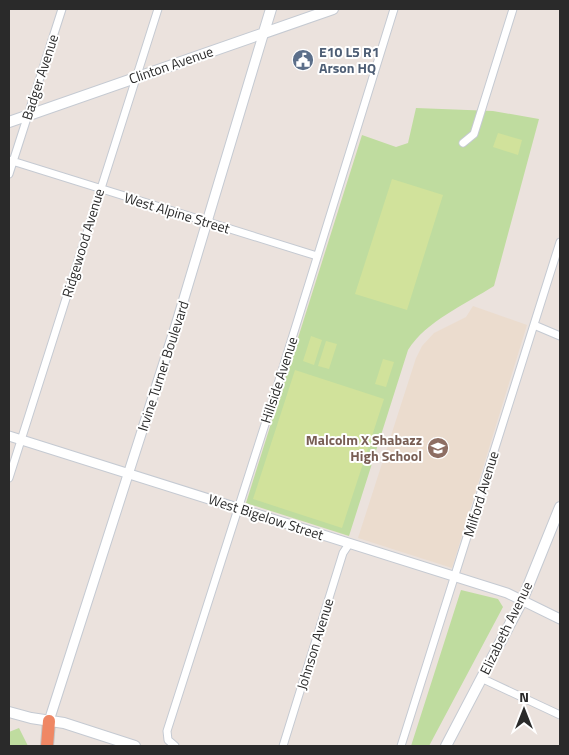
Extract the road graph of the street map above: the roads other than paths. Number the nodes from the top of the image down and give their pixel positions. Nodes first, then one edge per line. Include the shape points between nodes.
1 (62, 9) edge
2 (158, 9) edge
3 (271, 9) edge
4 (333, 9) edge
5 (394, 9) edge
6 (513, 9) edge
7 (264, 32) junction
8 (136, 77) junction
9 (27, 116) junction
10 (9, 122) edge
11 (463, 143) dead end
12 (11, 161) edge
13 (9, 174) edge
14 (100, 189) junction
15 (208, 223) junction
16 (560, 242) edge
17 (317, 256) junction
18 (534, 325) junction
19 (560, 336) edge
20 (9, 436) edge
21 (21, 439) junction
22 (129, 474) junction
23 (9, 478) edge
24 (237, 507) junction
25 (560, 507) edge
26 (557, 524) edge
27 (349, 544) junction
28 (455, 576) junction
29 (522, 601) junction
30 (560, 619) edge
31 (481, 678) junction
32 (9, 712) edge
33 (560, 715) edge
34 (49, 721) junction
35 (47, 746) edge
36 (135, 746) edge
37 (175, 746) edge
38 (283, 746) edge
39 (401, 746) edge
40 (446, 746) edge

1 - 9 street, Badger Avenue
2 - 8 street, Ridgewood Avenue
3 - 7 main road, Irvine Turner Boulevard
4 - 7 main road, Clinton Avenue
5 - 17 street, Hillside Avenue
6 - 11 street via 474,134
7 - 8 main road, Clinton Avenue
7 - 15 street, Irvine Turner Boulevard
8 - 9 main road, Clinton Avenue
8 - 14 street, Ridgewood Avenue
9 - 10 main road, Clinton Avenue
9 - 12 street, Badger Avenue
12 - 13 street, Badger Avenue
12 - 14 street, West Alpine Street
14 - 15 street, West Alpine Street
14 - 21 street, Ridgewood Avenue
15 - 17 street, West Alpine Street
15 - 22 street, Irvine Turner Boulevard
16 - 18 street, Milford Avenue
17 - 24 street, Hillside Avenue
18 - 19 street
18 - 28 street, Milford Avenue
20 - 21 street, West Bigelow Street
21 - 22 street, West Bigelow Street
21 - 23 street, Ridgewood Avenue
22 - 24 street, West Bigelow Street
22 - 34 street, Irvine Turner Boulevard
24 - 27 street, West Bigelow Street
24 - 37 street, Hillside Avenue via 166,731 168,740
25 - 26 main road, Elizabeth Avenue
26 - 29 main road, Elizabeth Avenue
27 - 28 street, West Bigelow Street
27 - 38 street, Johnson Avenue via 343,554
28 - 29 street, West Bigelow Street via 508,593
28 - 39 street, Milford Avenue
29 - 30 street, West Bigelow Street
29 - 31 main road, Elizabeth Avenue
31 - 33 street
31 - 40 main road, Elizabeth Avenue
32 - 34 main road
34 - 35 highway
34 - 36 main road

